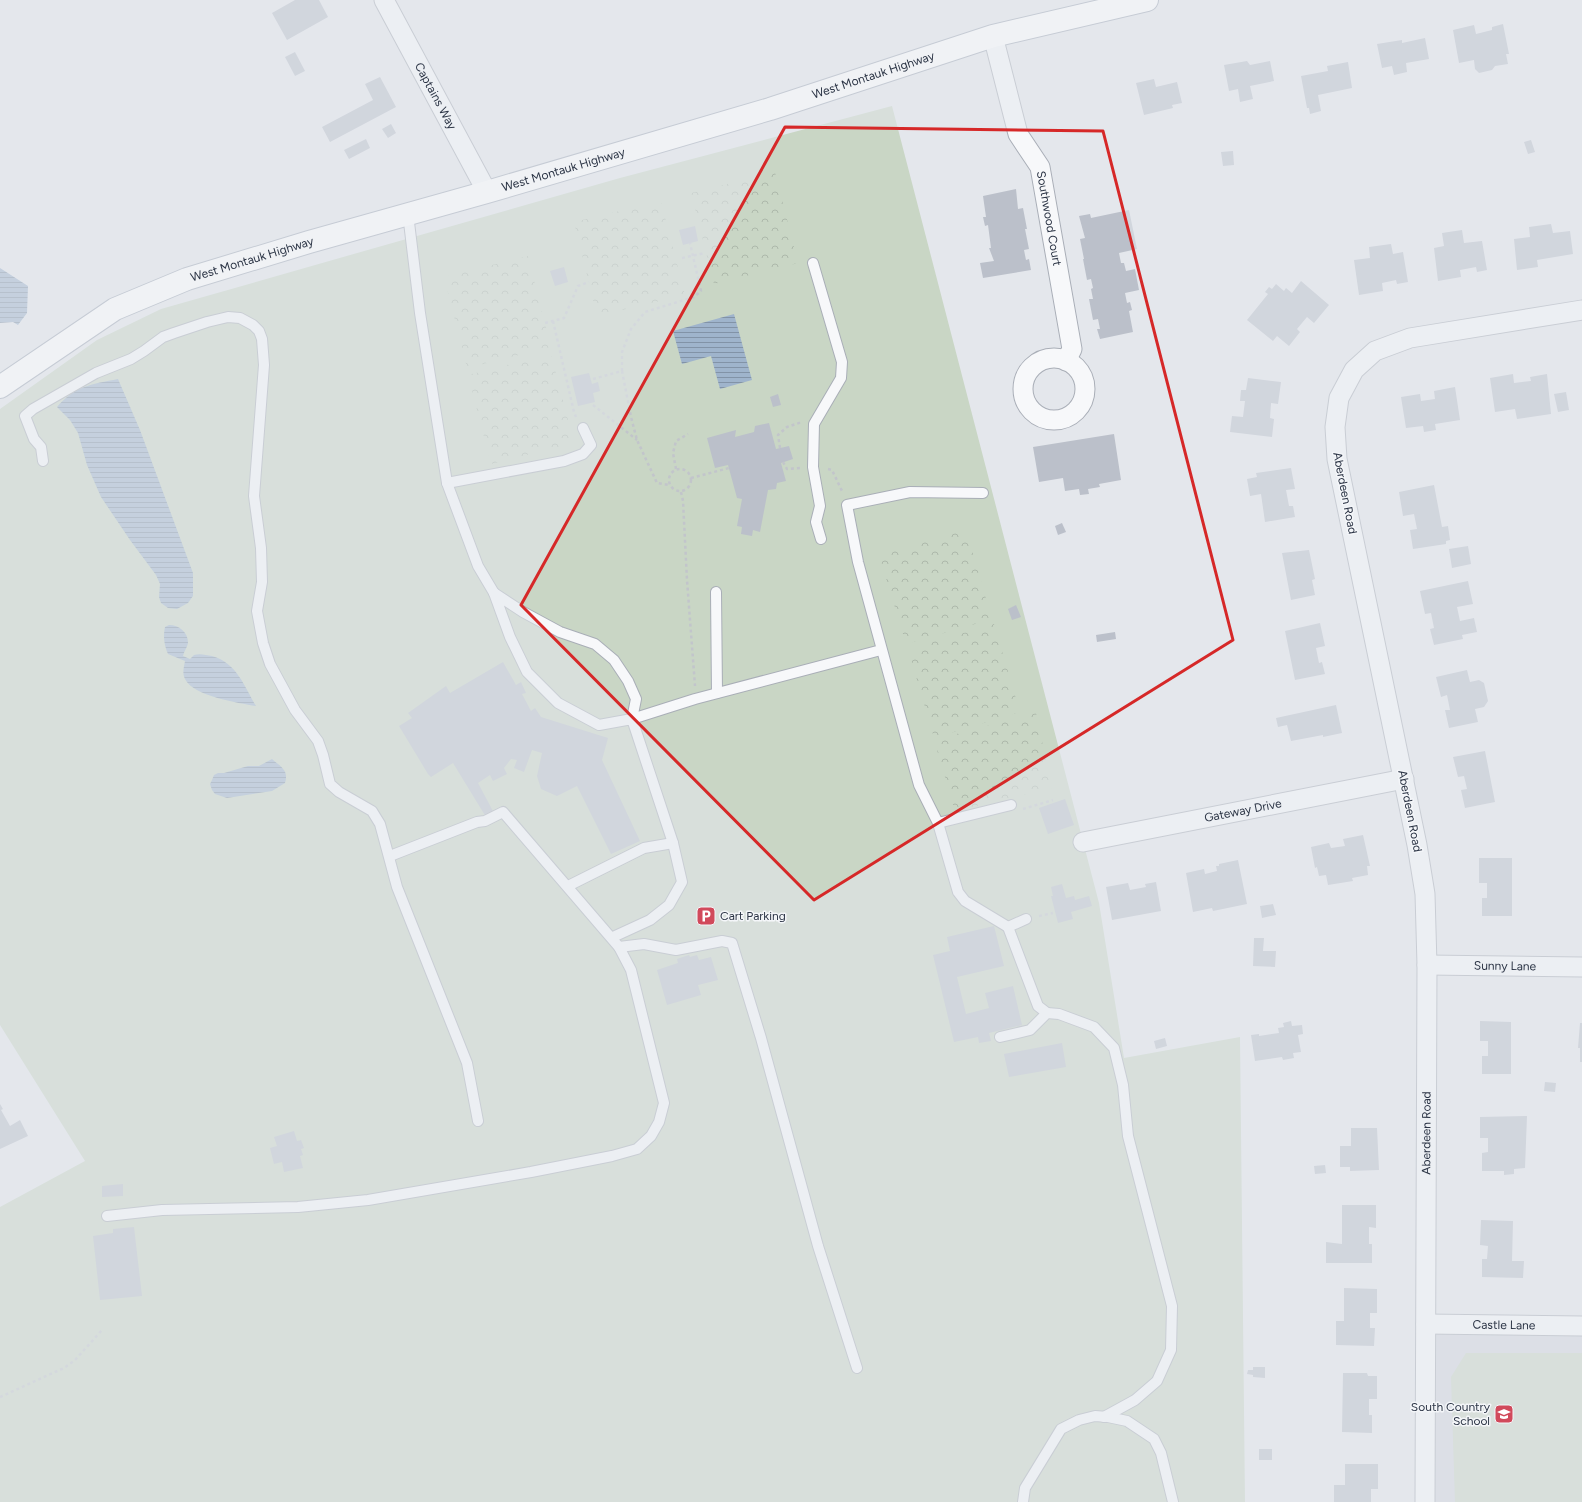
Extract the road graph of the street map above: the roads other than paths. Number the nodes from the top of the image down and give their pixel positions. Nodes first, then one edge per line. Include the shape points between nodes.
1 (384, 0) edge
2 (1147, 0) edge
3 (993, 36) junction
4 (488, 192) junction
5 (408, 214) junction
6 (813, 263) dead end
7 (1582, 310) edge
8 (1066, 361) dead end
9 (0, 387) edge
10 (583, 428) road end
11 (43, 461) dead end
12 (447, 483) junction
13 (983, 493) dead end
14 (821, 539) dead end
15 (716, 592) dead end
16 (494, 593) junction
17 (881, 650) junction
18 (717, 693) junction
19 (632, 719) junction
20 (1404, 779) junction
21 (1011, 805) road end
22 (938, 823) junction
23 (1083, 842) dead end
24 (673, 843) junction
25 (390, 856) junction
26 (568, 886) junction
27 (1026, 919) dead end
28 (1008, 927) junction
29 (613, 937) junction
30 (619, 947) junction
31 (1427, 965) junction
32 (1582, 967) edge
33 (1047, 1013) junction
34 (1000, 1037) dead end
35 (478, 1121) dead end
36 (107, 1216) dead end
37 (1426, 1324) junction
38 (1582, 1326) edge
39 (857, 1368) dead end
40 (1104, 1417) junction
41 (1023, 1502) edge
42 (1173, 1502) edge
43 (1425, 1502) edge

1 - 4 street, Captains Way
2 - 3 main road, West Montauk Highway
3 - 4 main road, West Montauk Highway via 770,109
3 - 8 street, Southwood Court via 1018,134 1040,167 1072,349
4 - 5 main road, West Montauk Highway
5 - 9 main road, West Montauk Highway via 187,279 115,309
5 - 12 lane via 420,313
6 - 14 lane via 842,362 841,378 814,424 813,467 820,506 816,522
7 - 20 street, Aberdeen Road via 1410,338 1375,351 1354,370 1339,398 1335,427 1337,458
10 - 12 lane via 591,445 583,454 564,461
11 - 25 lane via 41,447 34,439 25,416 89,376 131,359 163,337 207,322 240,318 259,331 262,339 264,372 254,496 261,548 262,582 258,611 261,637 270,664 295,710 318,741 330,784 338,792 372,811 380,824
12 - 16 lane via 478,566
13 - 17 lane via 910,492 847,505 858,562
15 - 18 lane
16 - 19 lane via 560,632 595,644 614,660 636,699
16 - 19 lane via 510,637 527,672 558,704 599,725
17 - 18 lane
17 - 22 lane via 919,785
18 - 19 lane
19 - 24 lane
20 - 23 street, Gateway Drive
20 - 31 street, Aberdeen Road via 1425,894
21 - 22 lane
22 - 28 lane via 958,892 965,901
24 - 26 lane via 644,848
24 - 29 lane via 682,882 669,905 650,920
25 - 26 lane via 477,822 486,822 503,812
25 - 35 lane via 397,887 467,1063
26 - 29 lane
27 - 28 lane
28 - 33 lane via 1038,1006
29 - 30 lane
30 - 36 lane via 631,970 664,1103 659,1122 651,1136 636,1149 531,1172 368,1200 298,1207 162,1210
30 - 39 lane via 644,944 676,950 722,941 732,943 818,1246
31 - 32 street, Sunny Lane
31 - 37 street, Aberdeen Road
33 - 34 lane via 1030,1030
33 - 40 lane via 1059,1014 1094,1027 1114,1048 1123,1085 1128,1136 1172,1306 1171,1350 1157,1381 1135,1400
37 - 38 street, Castle Lane
37 - 43 street, Aberdeen Road
40 - 41 lane via 1095,1416 1079,1420 1061,1429 1025,1488
40 - 42 lane via 1127,1421 1154,1439 1161,1453

